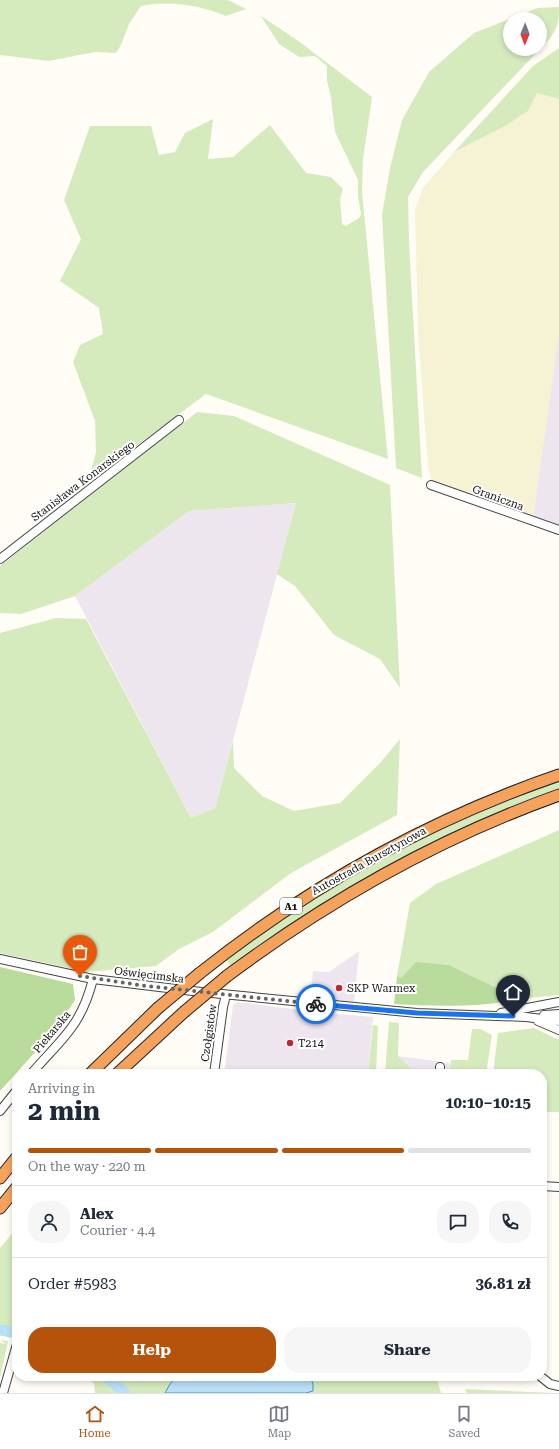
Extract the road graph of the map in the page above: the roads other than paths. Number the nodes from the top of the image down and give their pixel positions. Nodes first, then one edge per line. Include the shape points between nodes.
1 (179, 420) dead end
2 (431, 485) dead end
3 (559, 530) edge
4 (0, 559) edge
5 (559, 775) edge
6 (559, 795) edge
7 (0, 959) edge
8 (94, 979) junction
9 (226, 995) junction
10 (559, 1002) edge
11 (559, 1014) edge
12 (482, 1016) junction
13 (526, 1017) junction
14 (559, 1021) edge
15 (559, 1030) edge
16 (34, 1069) edge
17 (95, 1069) edge
18 (122, 1069) edge
19 (215, 1069) edge
20 (12, 1096) edge
21 (0, 1111) edge
22 (12, 1163) edge
23 (0, 1178) edge
24 (559, 1183) edge
25 (547, 1186) edge
26 (559, 1187) edge
27 (12, 1193) edge
28 (0, 1208) edge
29 (12, 1362) edge
30 (546, 1381) edge
31 (559, 1386) edge
32 (3, 1393) edge

1 - 4 street, Stanisława Konarskiego
2 - 3 street, Graniczna
5 - 17 highway, Autostrada Bursztynowa / A1, bridge via 496,798 438,824 388,848 316,890 275,916 200,973 158,1008
6 - 18 highway, Autostrada Bursztynowa / A1, bridge via 491,821 390,869 319,912 227,976
7 - 8 street, Oświęcimska
8 - 9 street, Oświęcimska
8 - 16 street, Piekarska via 77,1021
9 - 12 street, Oświęcimska via 417,1013
9 - 19 street, Czołgistów via 222,1007
10 - 12 street
11 - 13 street
12 - 13 street
13 - 14 street
13 - 15 street
20 - 21 street
22 - 23 highway
24 - 26 street
25 - 26 street
27 - 28 highway
29 - 32 street
30 - 31 street

